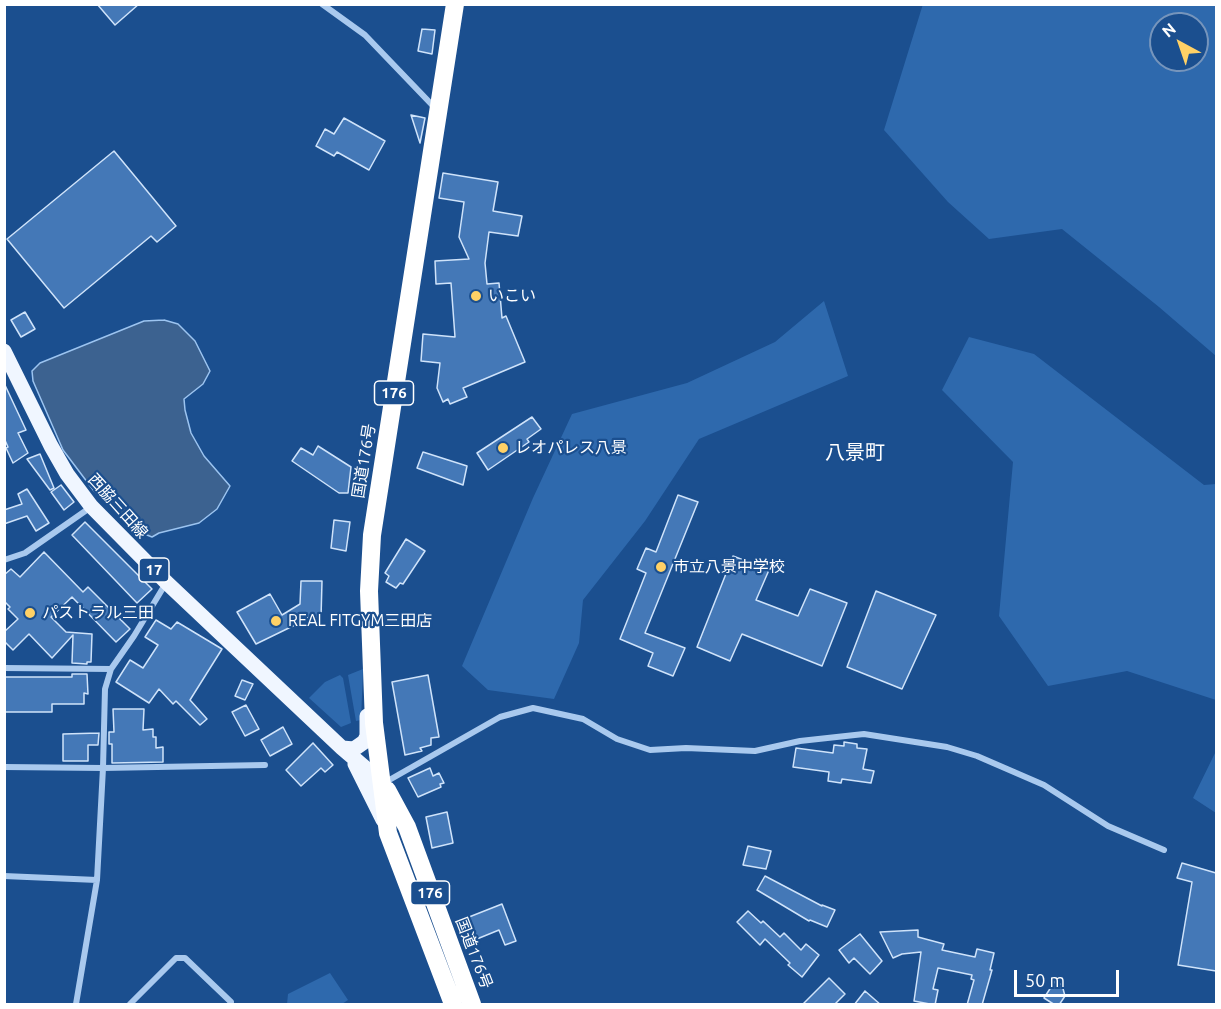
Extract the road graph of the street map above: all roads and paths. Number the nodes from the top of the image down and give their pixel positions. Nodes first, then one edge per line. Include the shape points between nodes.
1 (322, 4) edge
2 (455, 4) edge
3 (437, 111) junction
4 (4, 351) edge
5 (91, 506) junction
6 (4, 560) edge
7 (166, 582) junction
8 (4, 668) edge
9 (372, 668) junction
10 (111, 669) junction
11 (345, 751) junction
12 (265, 765) dead end
13 (4, 767) edge
14 (103, 768) junction
15 (383, 783) junction
16 (388, 833) junction
17 (1164, 850) dead end
18 (4, 876) edge
19 (97, 880) junction
20 (76, 1005) edge
21 (130, 1005) edge
22 (230, 1005) edge
23 (453, 1005) edge
24 (472, 1005) edge

1 - 3 street via 365,35
2 - 3 highway, 国道176号 / 176
3 - 9 highway, 国道176号 / 176 via 372,535
4 - 5 main road, 西脇三田線 / 17 via 51,446
5 - 6 street via 25,553
5 - 7 main road, 西脇三田線 / 17
7 - 10 street
7 - 11 main road, 西脇三田線 / 17
8 - 10 street
9 - 11 main road via 367,736 364,742
9 - 15 highway, 国道176号 / 176
10 - 14 street via 105,689
11 - 15 main road, 西脇三田線 / 17
11 - 16 main road, 西脇三田線 / 17
12 - 14 street
13 - 14 street
14 - 19 street
15 - 16 highway, 国道176号 / 176
15 - 17 street via 500,717 533,708 583,719 617,739 650,750 755,751 864,734 947,747 977,756 1044,784 1108,826
15 - 24 highway, 国道176号 / 176 via 407,827
16 - 23 highway, 国道176号 / 176
18 - 19 street
19 - 20 street
21 - 22 street via 176,958 185,958

